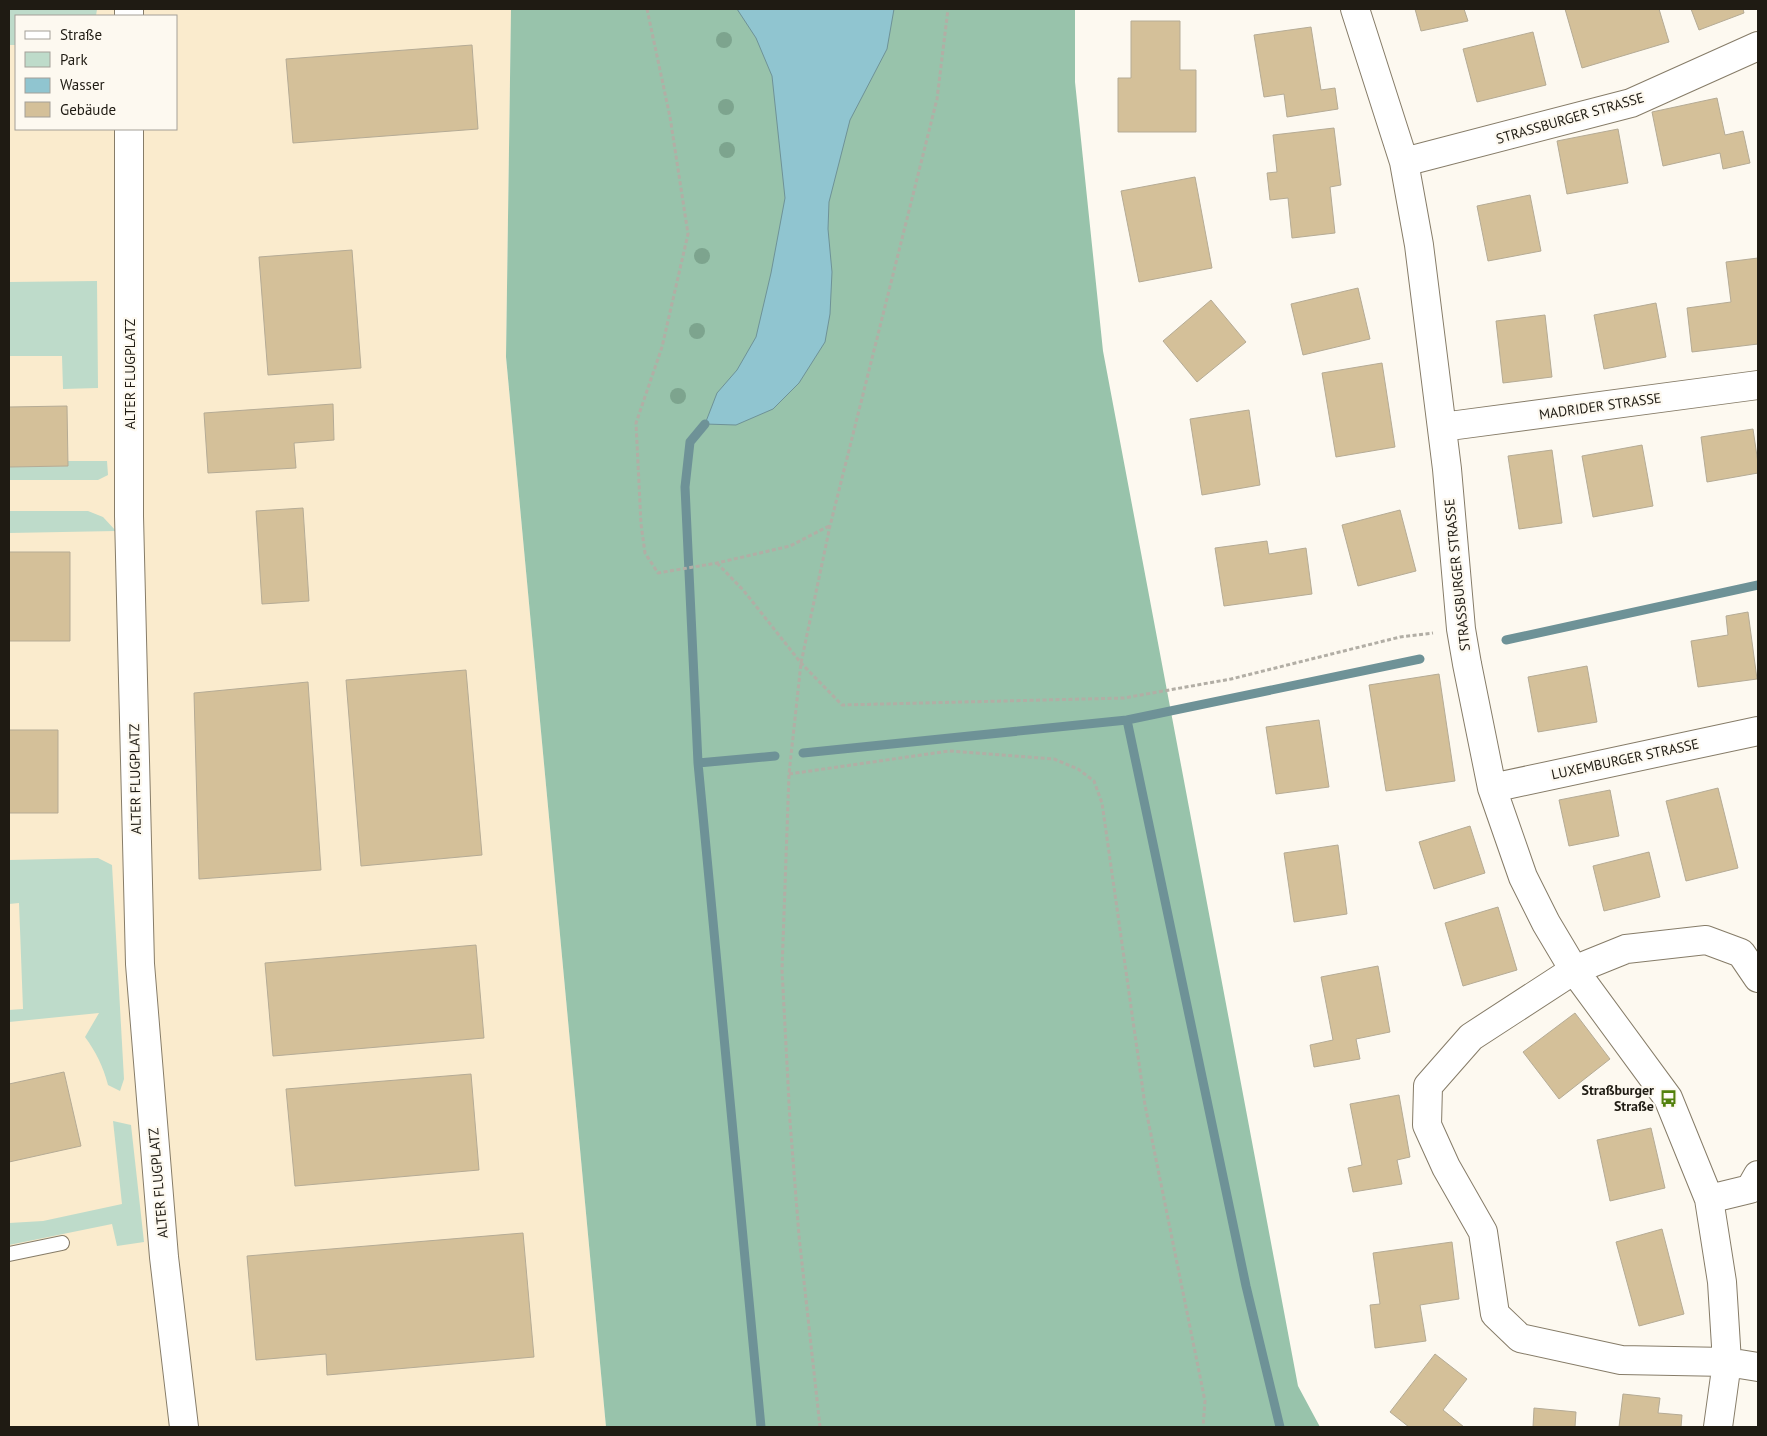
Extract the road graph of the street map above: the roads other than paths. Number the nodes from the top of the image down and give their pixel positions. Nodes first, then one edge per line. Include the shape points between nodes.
1 (1355, 9) edge
2 (1758, 46) edge
3 (129, 130) edge
4 (1404, 162) junction
5 (1758, 385) edge
6 (1442, 427) junction
7 (1758, 731) edge
8 (1492, 788) junction
9 (1574, 970) junction
10 (1758, 978) edge
11 (1758, 1175) edge
12 (1708, 1199) junction
13 (62, 1244) dead end
14 (9, 1254) edge
15 (1727, 1362) junction
16 (1758, 1366) edge
17 (184, 1427) edge
18 (1718, 1427) edge

1 - 4 street, STRASSBURGER STRASSE
2 - 4 street, STRASSBURGER STRASSE via 1631,104
3 - 17 street, ALTER FLUGPLATZ via 129,516 140,964 164,1257
4 - 6 street, STRASSBURGER STRASSE via 1419,245
5 - 6 street, MADRIDER STRASSE
6 - 8 street, STRASSBURGER STRASSE via 1461,629
7 - 8 street, LUXEMBURGER STRASSE
8 - 9 street, STRASSBURGER STRASSE via 1523,877
9 - 10 street via 1626,949 1706,940 1741,953
9 - 12 street, STRASSBURGER STRASSE via 1668,1098
9 - 15 street via 1471,1037 1428,1086 1427,1125 1446,1168 1483,1232 1495,1314 1520,1338 1621,1360
11 - 12 street via 1750,1189
12 - 15 street, STRASSBURGER STRASSE via 1722,1282
13 - 14 lane
15 - 16 street
15 - 18 street, STRASSBURGER STRASSE

